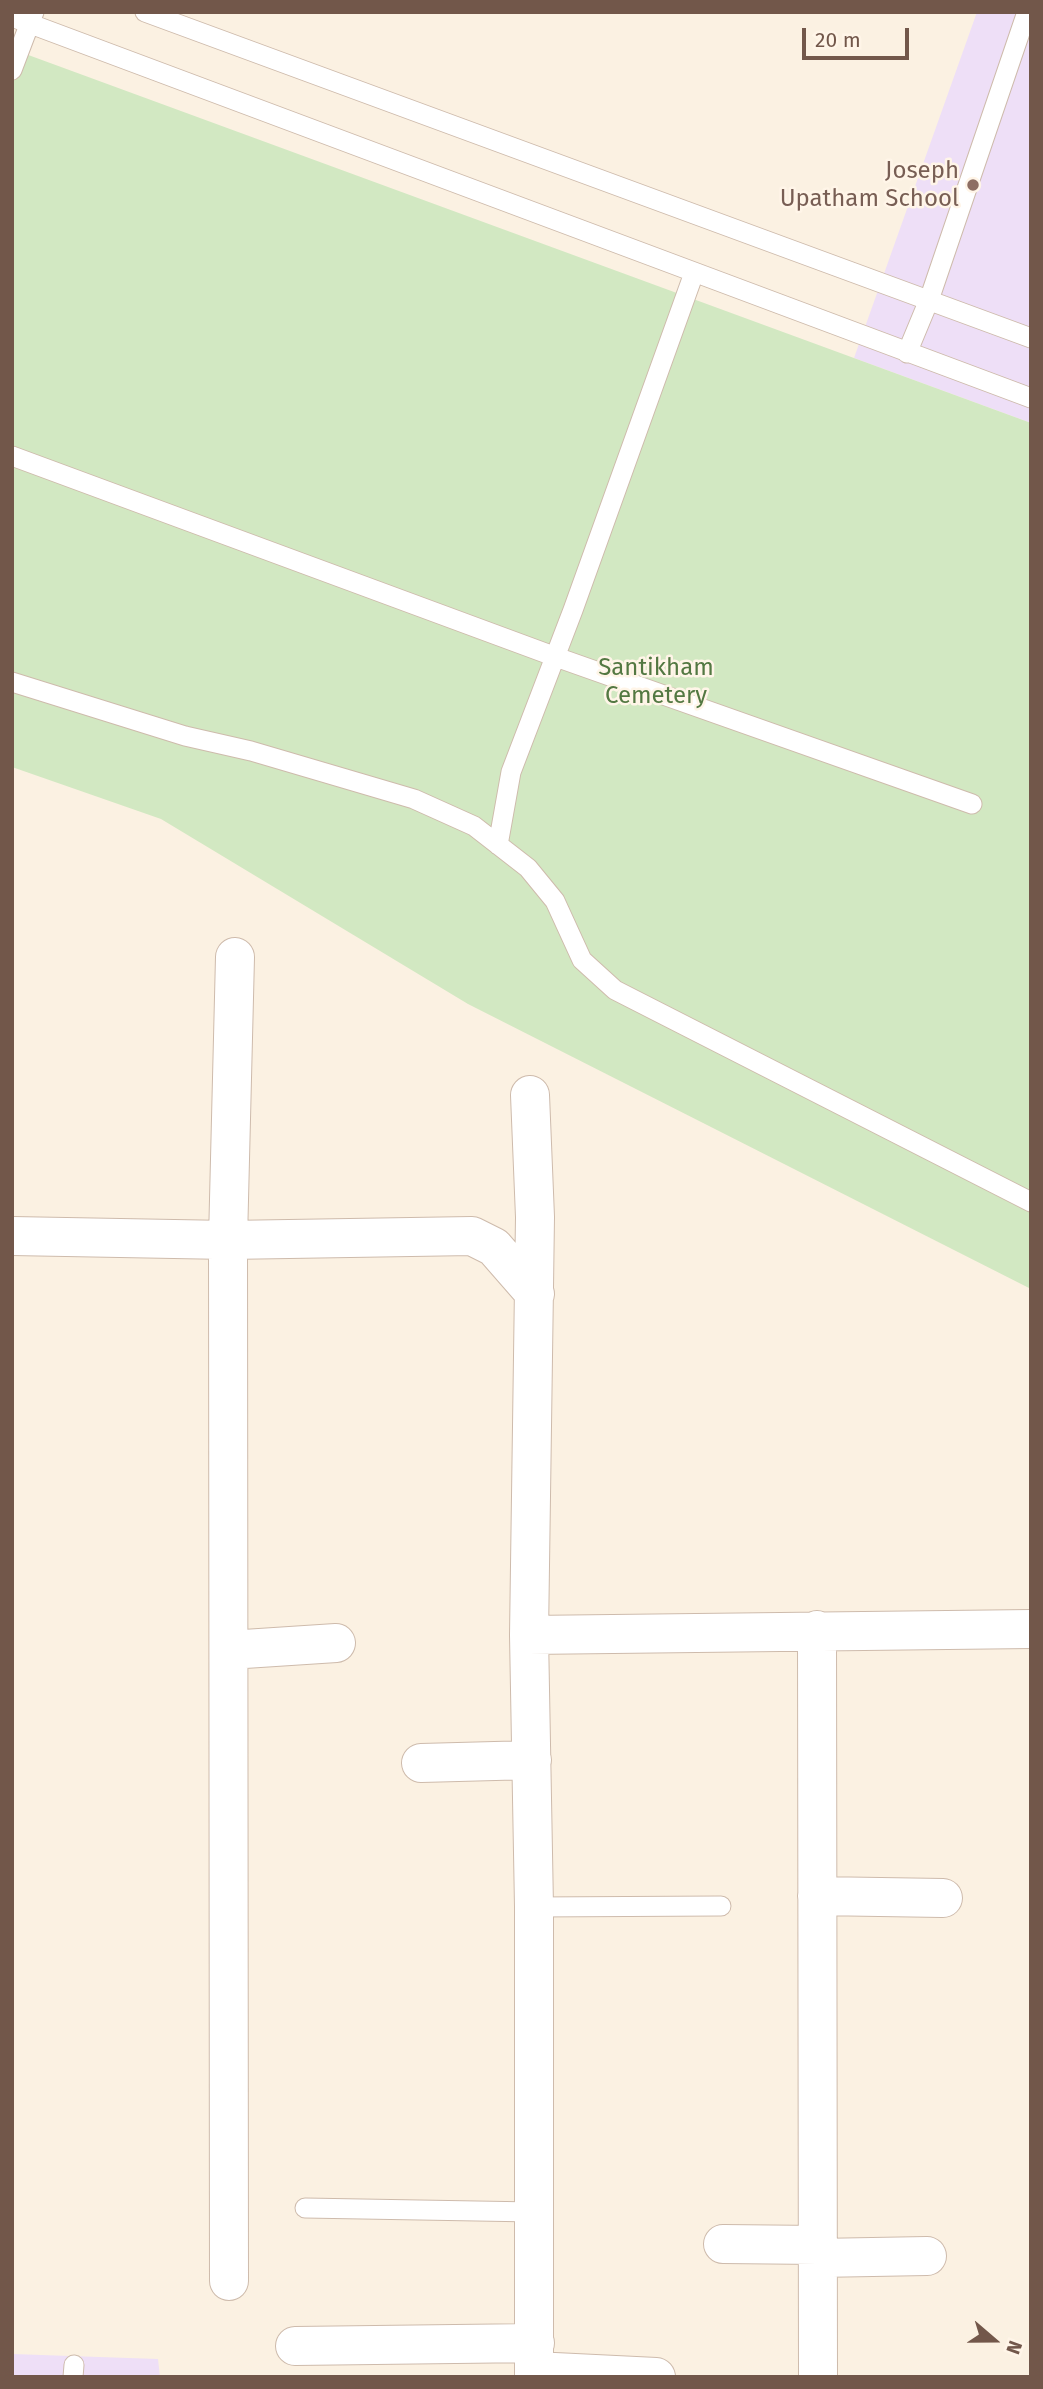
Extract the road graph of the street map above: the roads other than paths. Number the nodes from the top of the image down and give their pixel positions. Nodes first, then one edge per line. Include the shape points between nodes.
1 (145, 12) edge
2 (1027, 12) edge
3 (25, 17) edge
4 (12, 70) edge
5 (694, 273) junction
6 (929, 300) junction
7 (1031, 338) edge
8 (907, 353) junction
9 (1031, 398) edge
10 (12, 456) edge
11 (556, 657) junction
12 (12, 682) edge
13 (972, 804) dead end
14 (498, 845) junction
15 (235, 957) dead end
16 (530, 1095) dead end
17 (1031, 1202) edge
18 (12, 1236) edge
19 (229, 1240) junction
20 (535, 1294) junction
21 (1031, 1629) edge
22 (817, 1630) junction
23 (529, 1635) junction
24 (336, 1643) dead end
25 (229, 1650) junction
26 (531, 1760) junction
27 (421, 1763) dead end
28 (817, 1896) junction
29 (943, 1898) dead end
30 (721, 1906) dead end
31 (534, 1907) junction
32 (305, 2208) dead end
33 (534, 2212) junction
34 (723, 2244) dead end
35 (818, 2251) junction
36 (927, 2256) dead end
37 (229, 2281) dead end
38 (295, 2346) dead end
39 (343, 2361) edge
40 (535, 2364) edge
41 (656, 2377) edge
42 (818, 2377) edge

1 - 6 lane
2 - 6 lane
3 - 4 lane
3 - 5 lane
5 - 8 lane
5 - 11 lane
6 - 7 lane
6 - 8 lane
8 - 9 lane
10 - 11 lane
11 - 13 lane
11 - 14 lane via 512,772
12 - 14 lane via 185,736 414,799 474,826
14 - 17 lane via 528,868 555,901 582,960 615,990
15 - 19 street
16 - 20 street
18 - 19 street
19 - 20 street via 471,1237 494,1247
19 - 25 street
20 - 23 street
21 - 22 street
22 - 23 street
22 - 28 street
23 - 26 street
24 - 25 street
25 - 37 street
26 - 27 street
26 - 31 street
28 - 29 street
28 - 35 street
30 - 31 lane
31 - 33 street
32 - 33 lane
33 - 40 street
34 - 35 street
35 - 36 street
35 - 42 street
38 - 39 street
39 - 40 street
40 - 41 street

